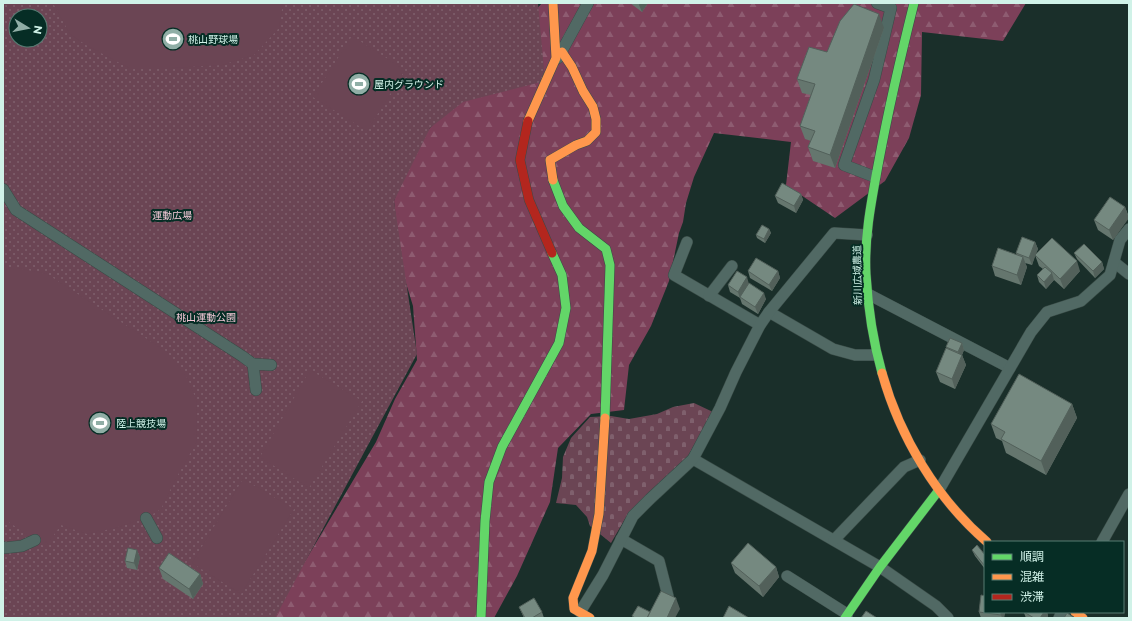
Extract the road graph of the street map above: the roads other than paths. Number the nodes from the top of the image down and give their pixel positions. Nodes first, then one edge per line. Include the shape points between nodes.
1 (553, 3) edge
2 (588, 3) edge
3 (877, 3) edge
4 (914, 3) edge
5 (562, 52) junction
6 (546, 61) dead end
7 (545, 81) junction
8 (875, 177) junction
9 (3, 189) edge
10 (1129, 229) edge
11 (867, 235) junction
12 (687, 242) dead end
13 (1114, 262) junction
14 (732, 266) dead end
15 (1129, 274) edge
16 (866, 293) junction
17 (709, 296) junction
18 (769, 312) junction
19 (760, 324) junction
20 (876, 355) junction
21 (252, 364) junction
22 (271, 365) dead end
23 (1010, 368) junction
24 (256, 390) dead end
25 (693, 459) junction
26 (920, 460) junction
27 (939, 490) junction
28 (1129, 494) edge
29 (146, 518) dead end
30 (157, 538) dead end
31 (621, 539) junction
32 (35, 540) dead end
33 (834, 540) junction
34 (986, 541) edge
35 (1103, 541) edge
36 (3, 547) edge
37 (880, 567) junction
38 (787, 576) dead end
39 (668, 596) edge
40 (580, 612) junction
41 (846, 617) edge
42 (481, 618) edge
43 (590, 618) edge
44 (948, 618) edge

1 - 7 street via 556,58
2 - 5 street
3 - 8 street via 891,8 874,80 844,165
4 - 8 street, 新川広域農道
5 - 7 street
5 - 40 street via 593,107 596,132 587,141 550,160 553,183 563,206 580,228 606,249 610,265 599,514 592,551 573,598 574,609
6 - 7 street
7 - 42 street via 528,120 520,160 529,200 562,275 566,308 559,343 502,447 489,482
8 - 11 street, 新川広域農道
9 - 21 street via 16,210
10 - 13 street via 1120,240
11 - 16 street, 新川広域農道
11 - 18 street via 834,233
12 - 17 street via 674,275
13 - 15 street
13 - 23 street via 1110,275 1080,301 1047,312 1031,332
14 - 17 street
16 - 20 street, 新川広域農道
16 - 23 street
17 - 19 street
18 - 19 street
18 - 20 street via 833,349 855,355
19 - 25 street
20 - 26 street, 新川広域農道 via 896,414
21 - 22 street
21 - 24 street
23 - 27 street
25 - 31 street via 633,516
25 - 33 street
26 - 27 street, 新川広域農道
26 - 33 street via 904,467
27 - 34 street, 新川広域農道 via 967,524
27 - 37 street
28 - 35 street
29 - 30 street
31 - 39 street via 659,561
31 - 40 street
32 - 36 street via 22,546
33 - 37 street
37 - 41 street
37 - 44 street via 936,606
38 - 41 street
40 - 43 street

